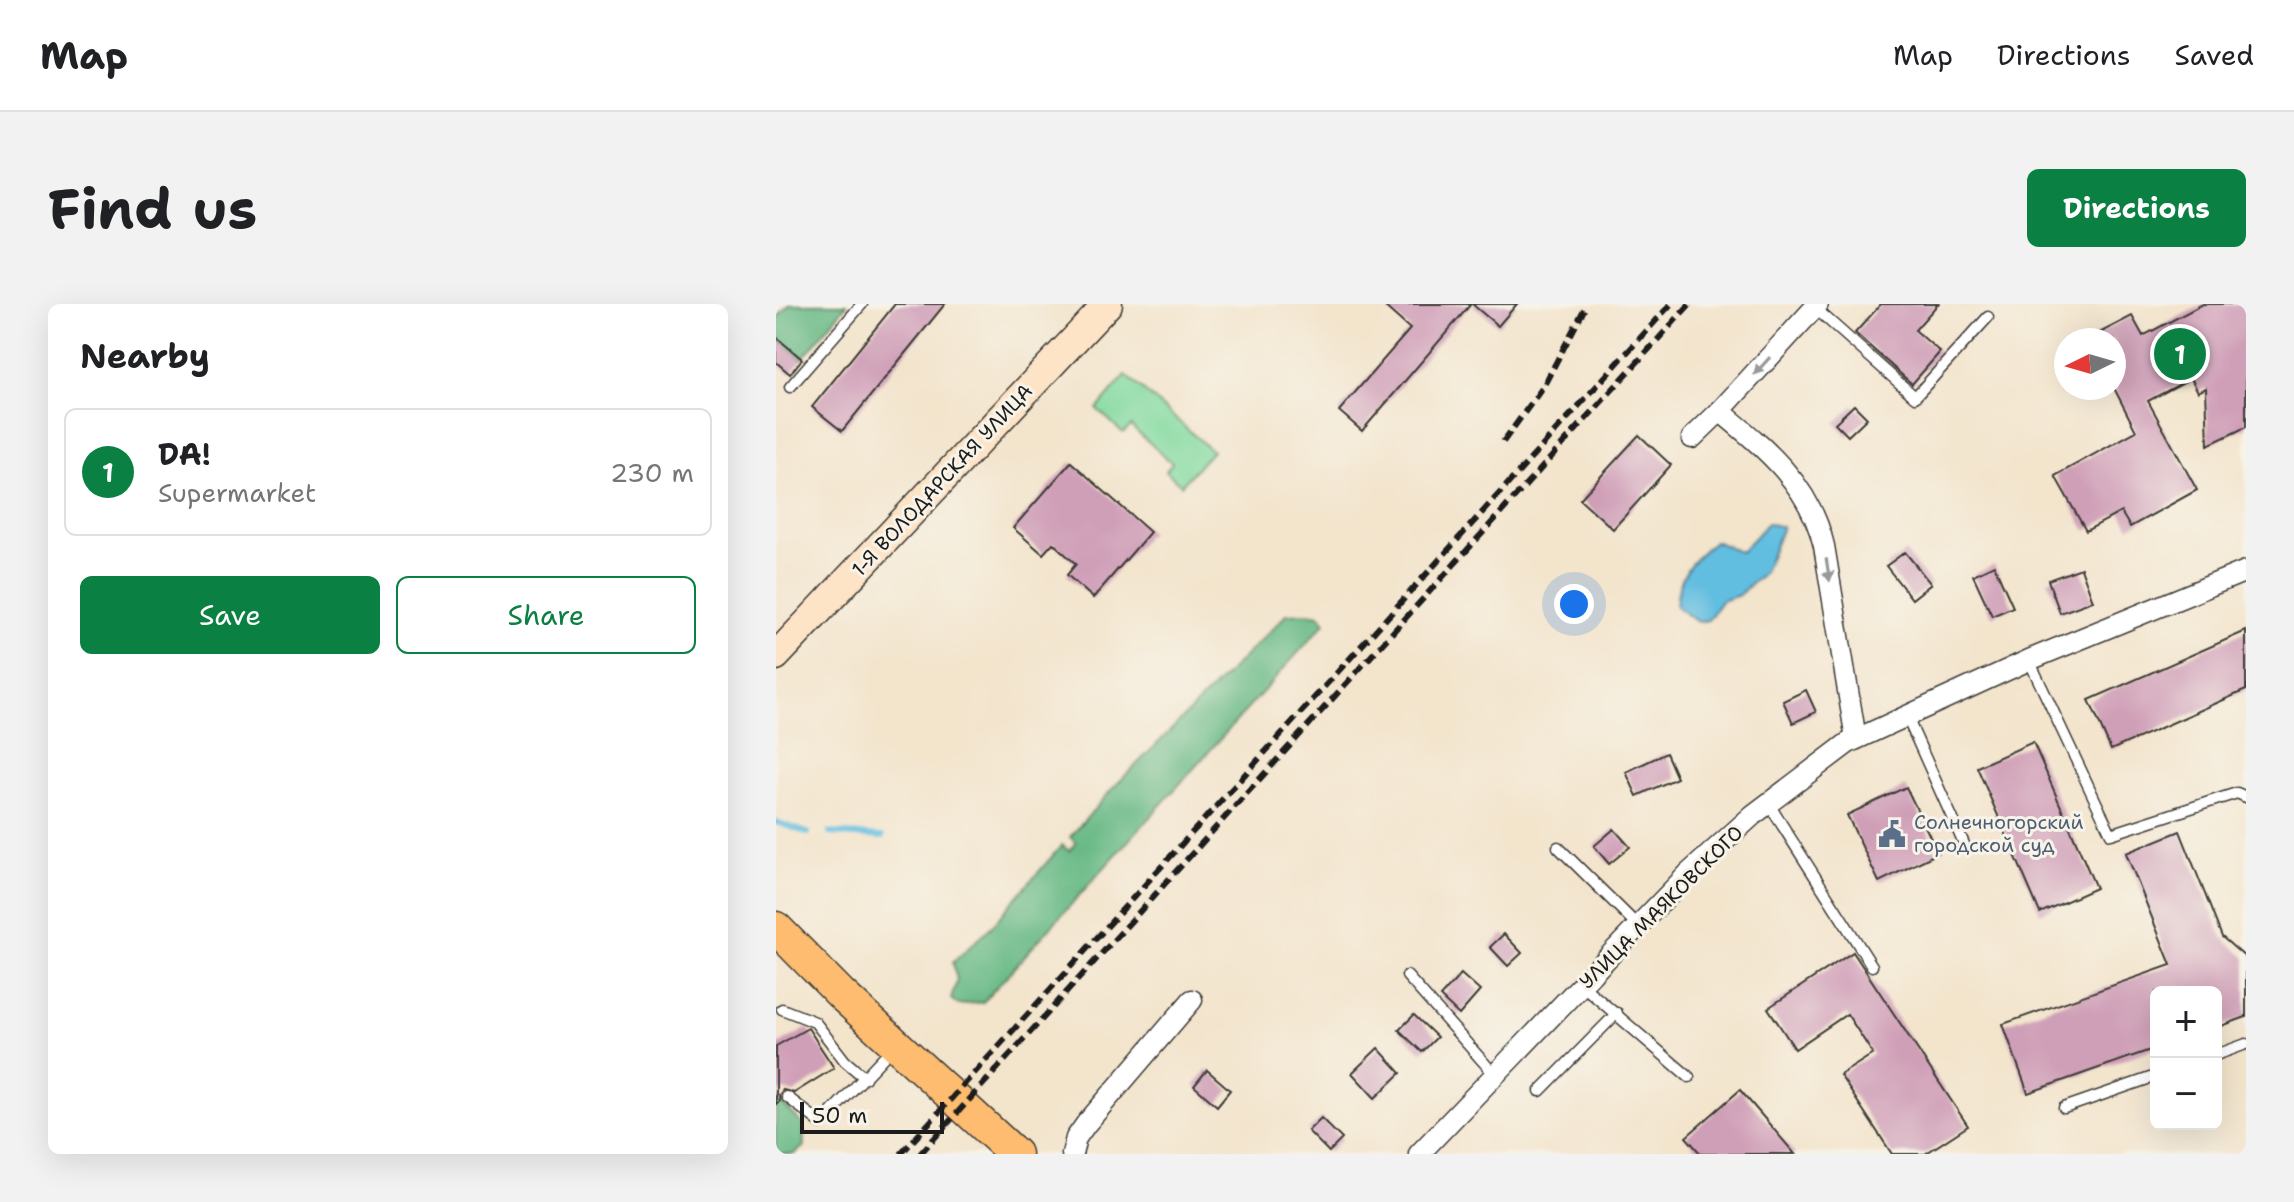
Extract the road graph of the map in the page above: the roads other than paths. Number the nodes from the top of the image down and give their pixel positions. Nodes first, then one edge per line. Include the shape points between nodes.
1 (862, 304) edge
2 (1108, 304) edge
3 (1816, 306) edge
4 (1988, 317) dead end
5 (790, 387) dead end
6 (1720, 411) junction
7 (1692, 438) dead end
8 (2246, 571) edge
9 (776, 656) edge
10 (2029, 660) junction
11 (1906, 715) junction
12 (1856, 739) junction
13 (2246, 797) edge
14 (1768, 803) junction
15 (1964, 844) dead end
16 (1558, 847) dead end
17 (1637, 925) junction
18 (776, 928) edge
19 (1872, 966) dead end
20 (1407, 976) dead end
21 (1583, 986) junction
22 (1192, 1000) dead end
23 (782, 1009) dead end
24 (1617, 1013) junction
25 (2246, 1044) edge
26 (895, 1045) junction
27 (2222, 1053) edge
28 (1495, 1075) junction
29 (1689, 1077) dead end
30 (865, 1078) junction
31 (2150, 1078) edge
32 (1540, 1091) dead end
33 (787, 1097) dead end
34 (2064, 1108) dead end
35 (1015, 1154) edge
36 (1072, 1154) edge
37 (1419, 1154) edge

1 - 5 lane
2 - 9 street, 1-Я ВОЛОДАРСКАЯ УЛИЦА
3 - 4 lane via 1915,397
3 -> 6 street
6 - 7 street
6 -> 12 street via 1787,471 1818,523
8 - 10 street, УЛИЦА МАЯКОВСКОГО
10 - 11 street, УЛИЦА МАЯКОВСКОГО
10 - 13 lane via 2111,834 2237,793
11 - 12 street, УЛИЦА МАЯКОВСКОГО
11 - 15 lane
12 - 14 street, УЛИЦА МАЯКОВСКОГО
14 - 17 street, УЛИЦА МАЯКОВСКОГО
14 - 19 lane
16 - 17 lane
17 - 21 street, УЛИЦА МАЯКОВСКОГО
18 - 26 main road
20 - 28 lane
21 - 24 lane
21 - 28 street, УЛИЦА МАЯКОВСКОГО
22 - 36 street via 1086,1124
23 - 30 lane via 815,1022
24 - 29 lane
24 - 32 lane
25 - 27 lane
26 - 30 lane
26 - 35 main road
28 - 37 street, УЛИЦА МАЯКОВСКОГО
30 - 33 lane via 821,1123
31 - 34 lane

